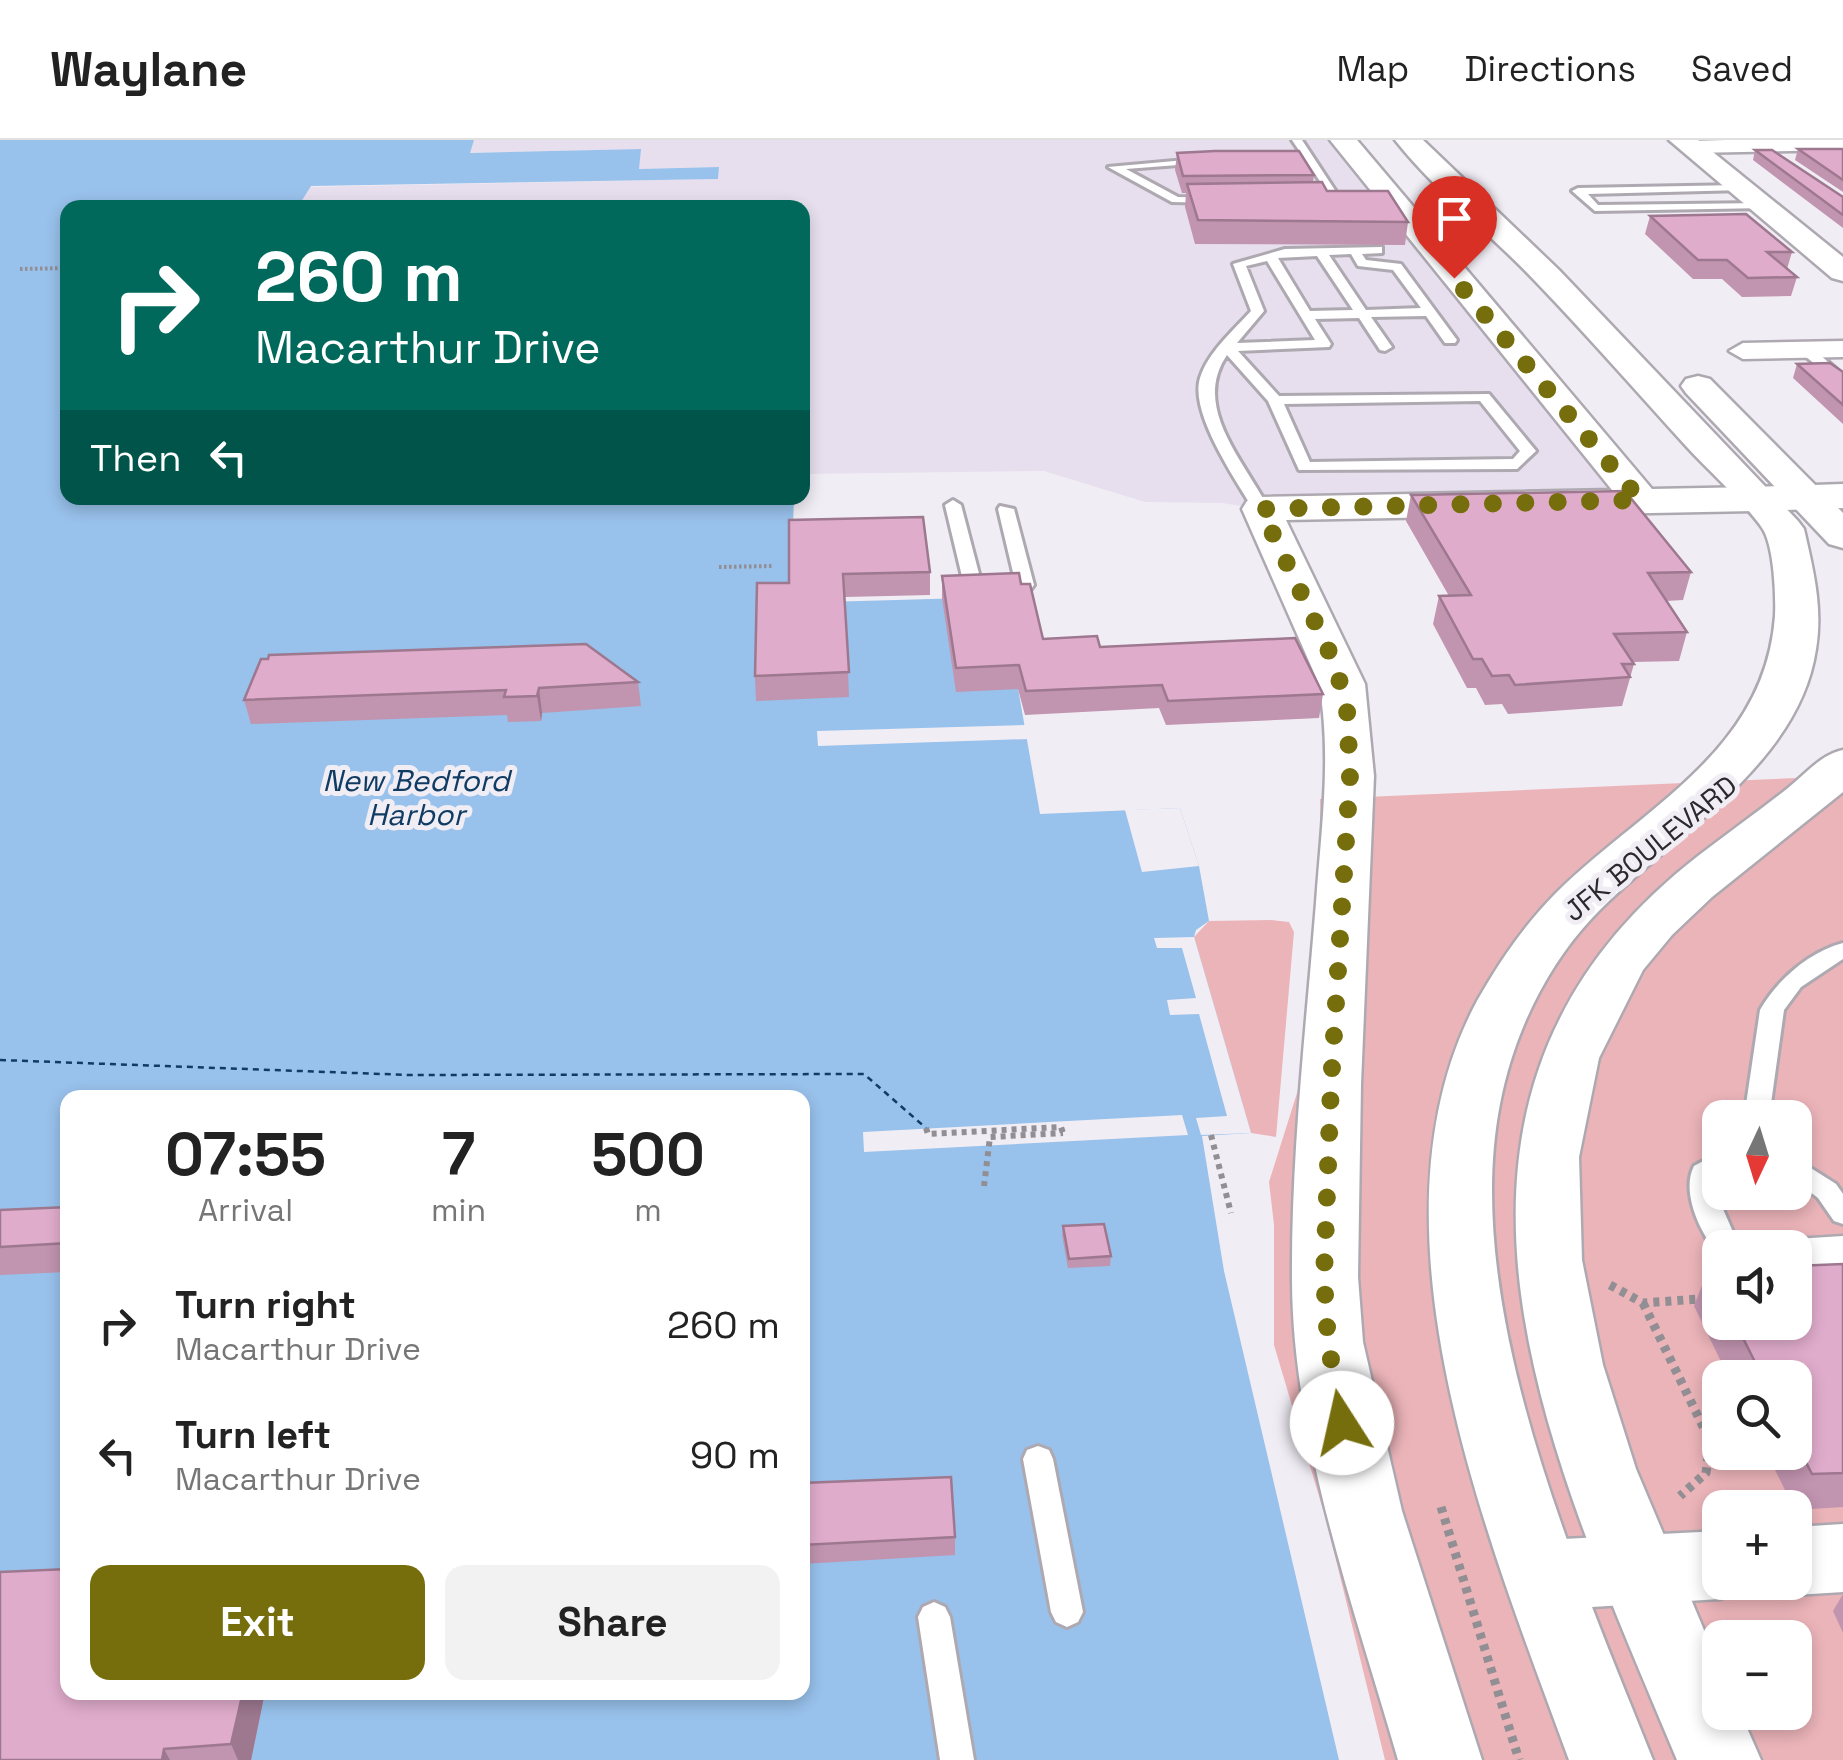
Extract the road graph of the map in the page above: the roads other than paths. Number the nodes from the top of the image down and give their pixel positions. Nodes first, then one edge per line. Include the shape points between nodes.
1 (1298, 140) edge
2 (1343, 140) edge
3 (1408, 140) edge
4 (1444, 140) edge
5 (1687, 143) edge
6 (1843, 144) edge
7 (1291, 158) edge
8 (1310, 158) junction
9 (1216, 160) edge
10 (1634, 190) junction
11 (1752, 197) junction
12 (1302, 199) edge
13 (1230, 200) edge
14 (1655, 208) junction
15 (1354, 250) junction
16 (1378, 250) edge
17 (1320, 252) junction
18 (1270, 256) junction
19 (1586, 272) dead end
20 (1843, 272) edge
21 (1430, 312) junction
22 (1364, 314) junction
23 (1305, 315) junction
24 (1450, 340) dead end
25 (1226, 347) junction
26 (1385, 347) dead end
27 (1843, 349) edge
28 (1806, 350) junction
29 (1742, 351) dead end
30 (1682, 370) dead end
31 (1843, 382) edge
32 (1275, 400) junction
33 (1802, 497) edge
34 (1640, 500) junction
35 (953, 504) dead end
36 (1006, 509) dead end
37 (1261, 509) junction
38 (1843, 536) edge
39 (1025, 585) edge
40 (974, 589) edge
41 (1843, 764) edge
42 (1843, 950) edge
43 (1759, 1100) edge
44 (1812, 1180) edge
45 (1843, 1214) edge
46 (1843, 1257) edge
47 (1812, 1259) edge
48 (1038, 1459) dead end
49 (1843, 1558) edge
50 (1812, 1560) edge
51 (1702, 1566) edge
52 (1638, 1570) junction
53 (1544, 1575) junction
54 (1067, 1612) dead end
55 (934, 1617) dead end
56 (957, 1760) edge
57 (1440, 1760) edge
58 (1611, 1760) edge
59 (1719, 1760) edge

1 - 8 lane
2 - 34 main road
3 - 33 main road, JFK BOULEVARD via 1548,276
4 - 19 main road
5 - 6 street via 1770,151
5 - 11 main road
7 - 8 lane
8 - 12 lane via 1338,199
9 - 13 lane via 1113,167 1176,200
10 - 11 lane
10 - 14 lane
10 - 14 lane via 1578,191 1595,208
11 - 14 lane
11 - 20 main road
15 - 16 lane
15 - 17 lane
15 - 21 lane via 1362,263 1397,267
17 - 18 lane
17 - 22 lane
18 - 23 lane
18 - 25 lane via 1238,264 1258,311
21 - 22 lane
21 - 24 lane
22 - 23 lane
22 - 26 lane
23 - 25 lane via 1324,344
25 - 32 lane
25 - 37 lane via 1204,382 1206,409
27 - 28 street
28 - 29 street
28 - 31 lane
30 - 33 main road, JFK BOULEVARD
32 - 32 lane via 1304,467 1517,464 1528,451 1484,396
33 - 34 main road
33 - 38 main road, JFK BOULEVARD
33 - 53 main road, JFK BOULEVARD via 1784,530 1819,594 1823,656 1807,702 1755,762 1589,890 1560,920 1496,1021 1471,1102 1459,1208 1467,1312
34 - 37 main road
35 - 40 lane
36 - 39 lane
37 - 57 main road via 1335,664 1347,709 1350,776 1324,1277 1328,1342 1342,1423 1406,1523
41 - 52 main road, JFK BOULEVARD via 1647,930 1597,1001 1562,1085 1548,1178 1562,1349
42 - 43 lane via 1778,996
44 - 45 lane
46 - 47 street
48 - 54 lane
49 - 50 main road
51 - 52 main road
52 - 53 main road
52 - 59 main road, JFK BOULEVARD
53 - 58 main road, JFK BOULEVARD
55 - 56 lane

